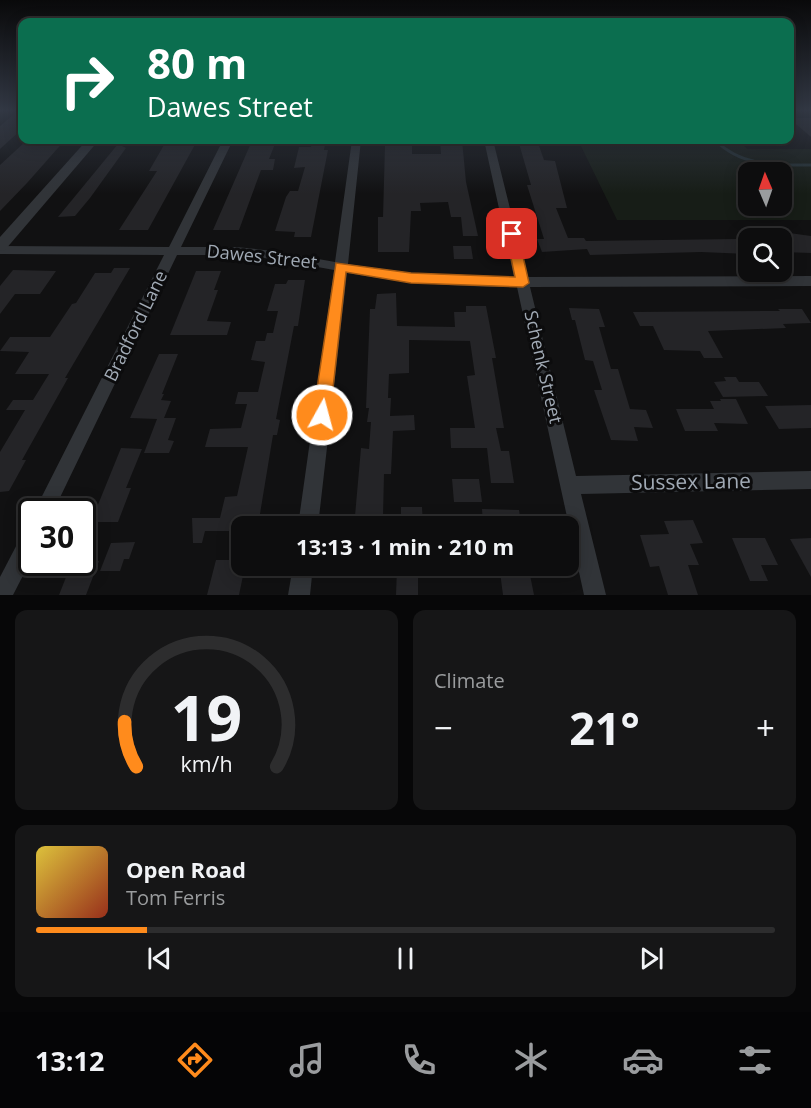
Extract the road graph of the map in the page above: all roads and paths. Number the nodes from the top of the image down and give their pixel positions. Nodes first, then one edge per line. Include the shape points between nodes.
1 (90, 144) edge
2 (226, 144) edge
3 (356, 144) edge
4 (490, 144) edge
5 (0, 248) edge
6 (174, 249) junction
7 (341, 266) junction
8 (811, 281) edge
9 (523, 283) junction
10 (811, 480) edge
11 (570, 484) junction
12 (51, 498) edge
13 (309, 516) edge
14 (18, 564) edge
15 (302, 576) edge
16 (2, 595) edge
17 (299, 595) edge
18 (595, 595) edge

1 - 5 street
2 - 6 street, Bradford Lane
3 - 7 street
4 - 9 street, Schenk Street
5 - 6 street, Dawes Street
6 - 7 street, Dawes Street via 274,255
6 - 12 street, Bradford Lane
7 - 9 street, Dawes Street via 411,278
7 - 13 street
8 - 9 street, Dawes Street
9 - 11 street, Schenk Street
10 - 11 street, Sussex Lane
11 - 18 street, Schenk Street
14 - 16 street
15 - 17 street

